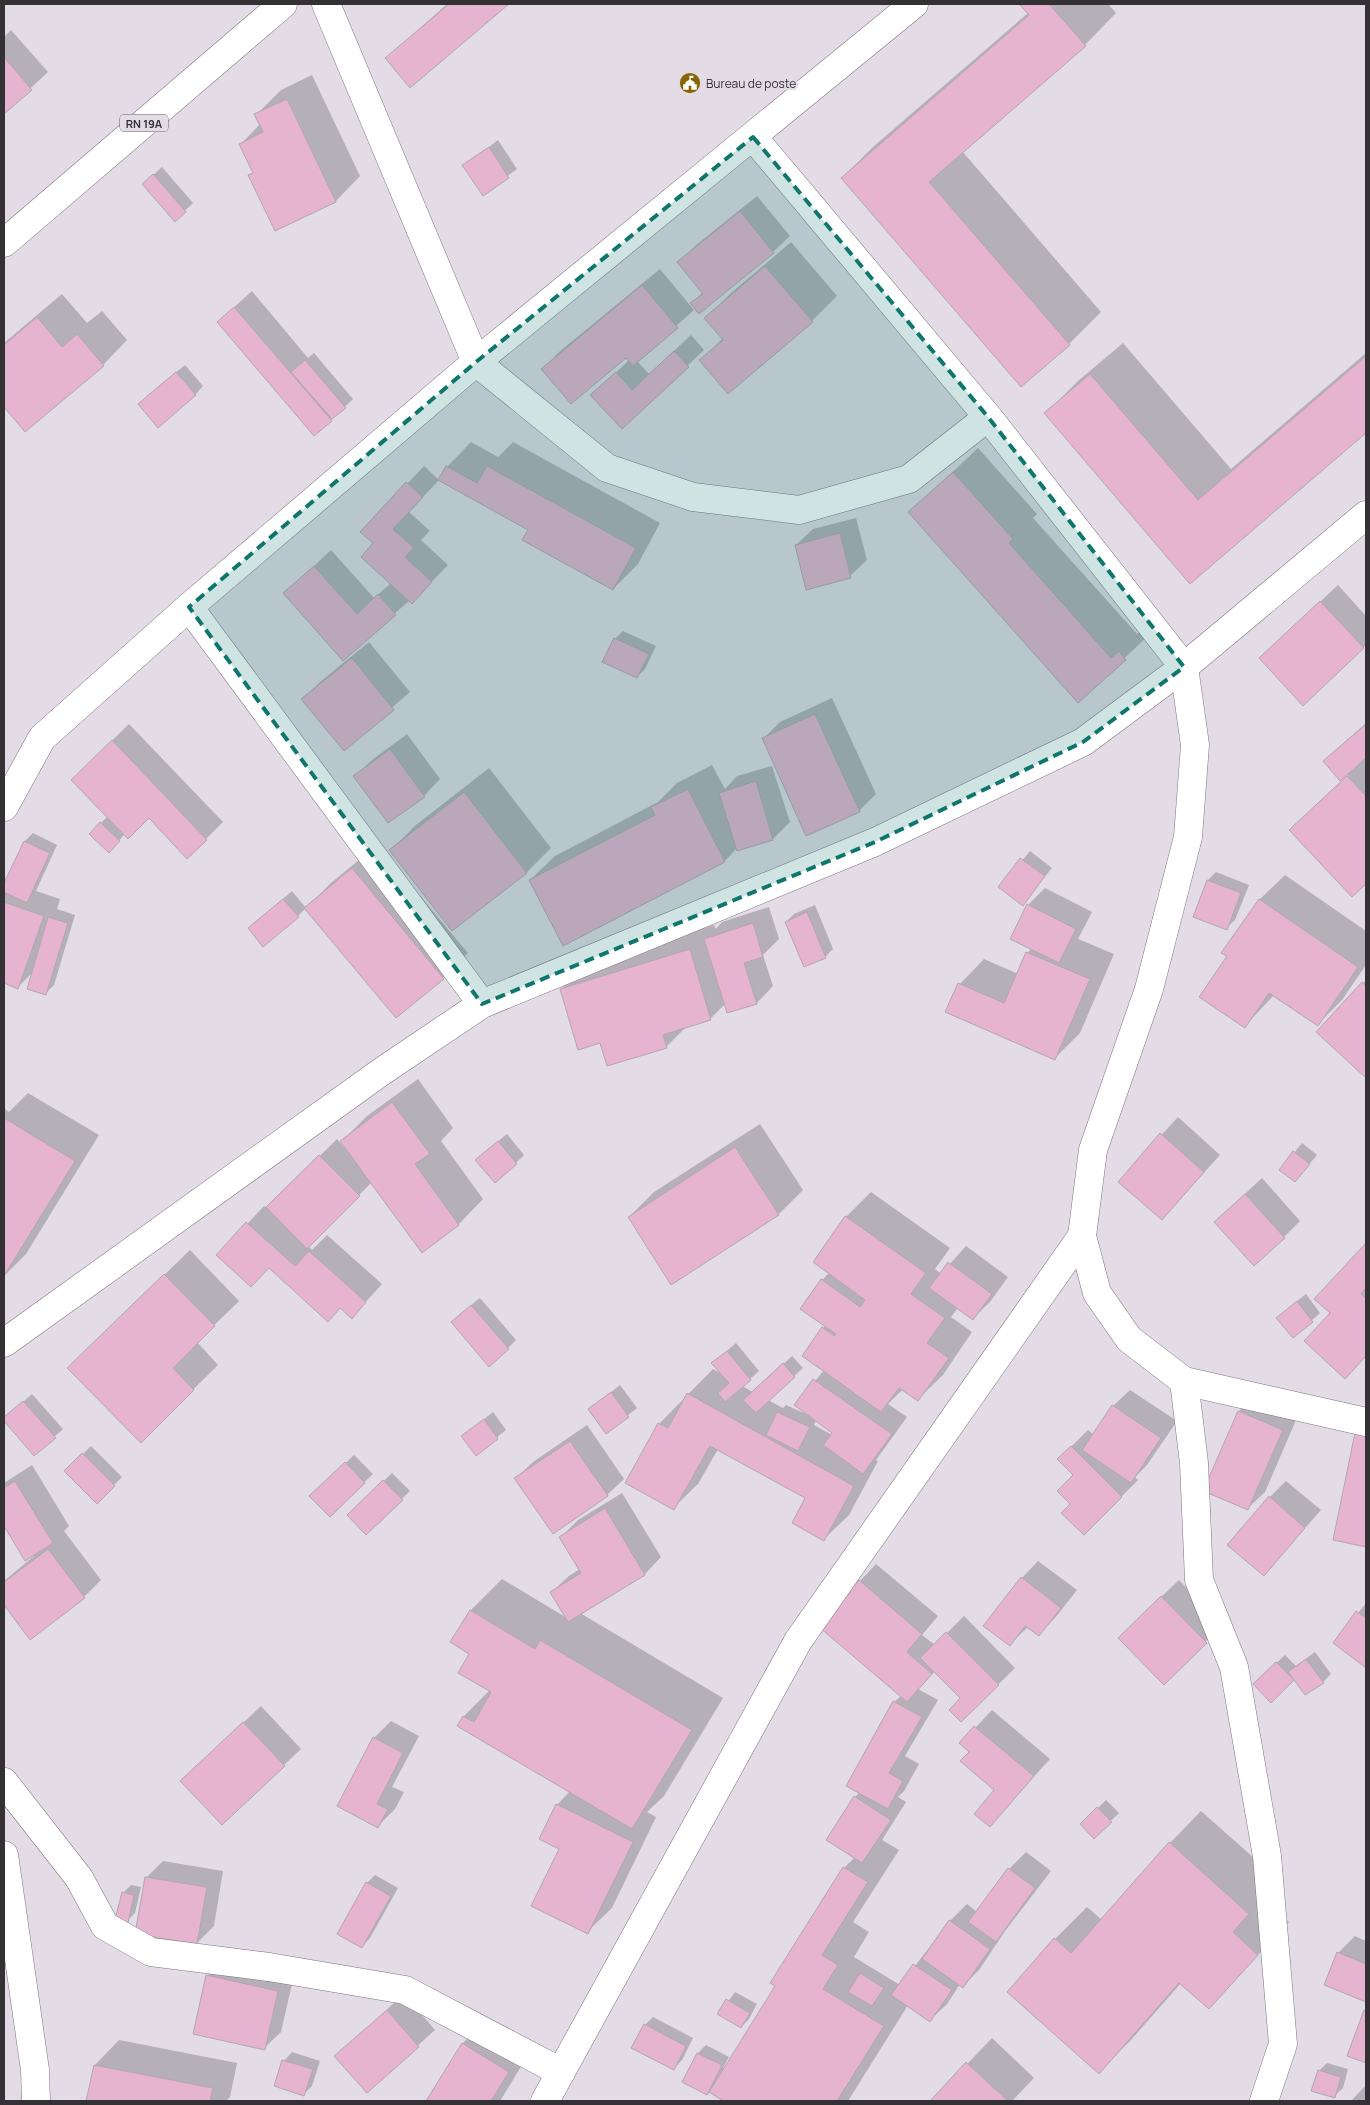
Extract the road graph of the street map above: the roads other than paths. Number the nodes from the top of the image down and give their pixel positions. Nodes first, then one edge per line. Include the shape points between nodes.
1 (283, 4) edge
2 (326, 4) edge
3 (914, 4) edge
4 (753, 137) junction
5 (4, 243) edge
6 (476, 362) junction
7 (988, 417) junction
8 (1366, 516) edge
9 (189, 607) junction
10 (1184, 666) junction
11 (4, 807) edge
12 (482, 1004) junction
13 (1082, 1236) junction
14 (4, 1343) edge
15 (1184, 1382) junction
16 (1366, 1422) edge
17 (4, 1782) edge
18 (4, 1855) edge
19 (561, 2072) junction
20 (36, 2101) edge
21 (545, 2101) edge
22 (1264, 2101) edge

1 - 5 street, RN 19A
2 - 6 street
3 - 4 street
4 - 6 street
4 - 7 street
6 - 7 street via 606,468 692,497 799,510 909,479
6 - 9 street
7 - 10 street
8 - 10 street
9 - 11 street via 42,738
9 - 12 street
10 - 12 street via 1083,742 1049,759 875,842
10 - 13 street via 1195,746 1188,837 1150,989 1093,1150
12 - 14 street via 381,1072
13 - 15 street via 1097,1293 1130,1339
13 - 19 street via 798,1641
15 - 16 street
15 - 22 street via 1194,1463 1198,1580 1234,1667 1266,1856 1283,2044
17 - 19 street via 79,1878 105,1926 151,1952 269,1967 405,1990
18 - 20 street via 35,2070
19 - 21 street

